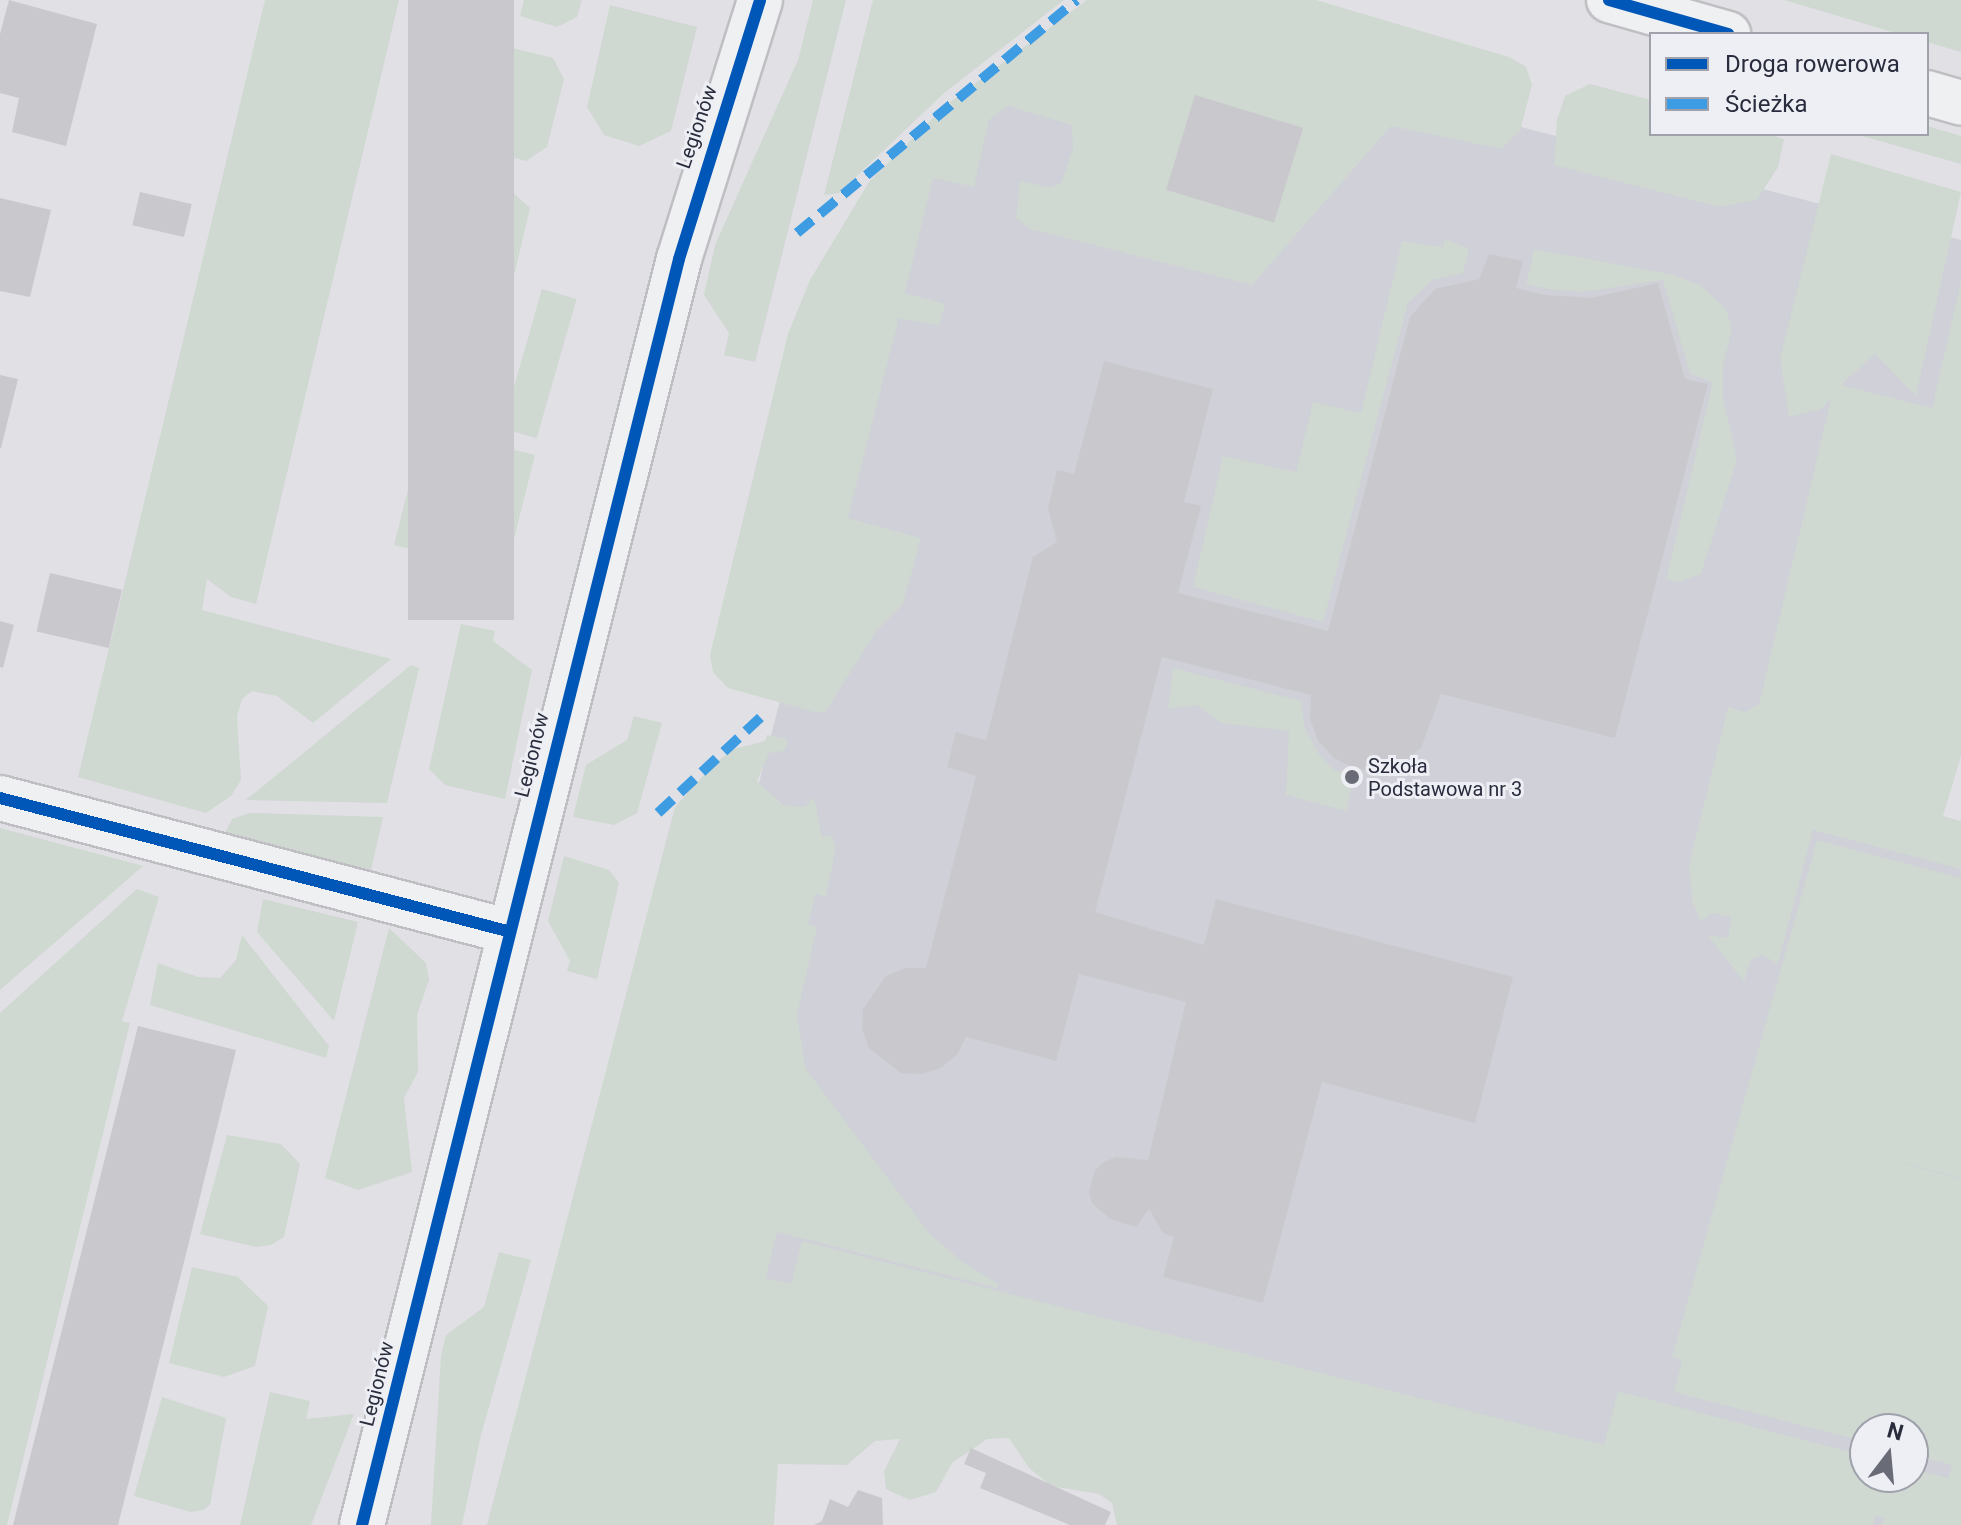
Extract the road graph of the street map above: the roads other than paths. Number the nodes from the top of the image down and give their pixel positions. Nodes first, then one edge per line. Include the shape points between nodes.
1 (760, 0) edge
2 (1609, 0) edge
3 (1721, 32) edge
4 (1929, 94) edge
5 (1961, 103) edge
6 (0, 798) edge
7 (507, 931) junction
8 (362, 1525) edge

1 - 7 street, Legionów via 679,259
2 - 3 street
4 - 5 street
6 - 7 street
7 - 8 street, Legionów

